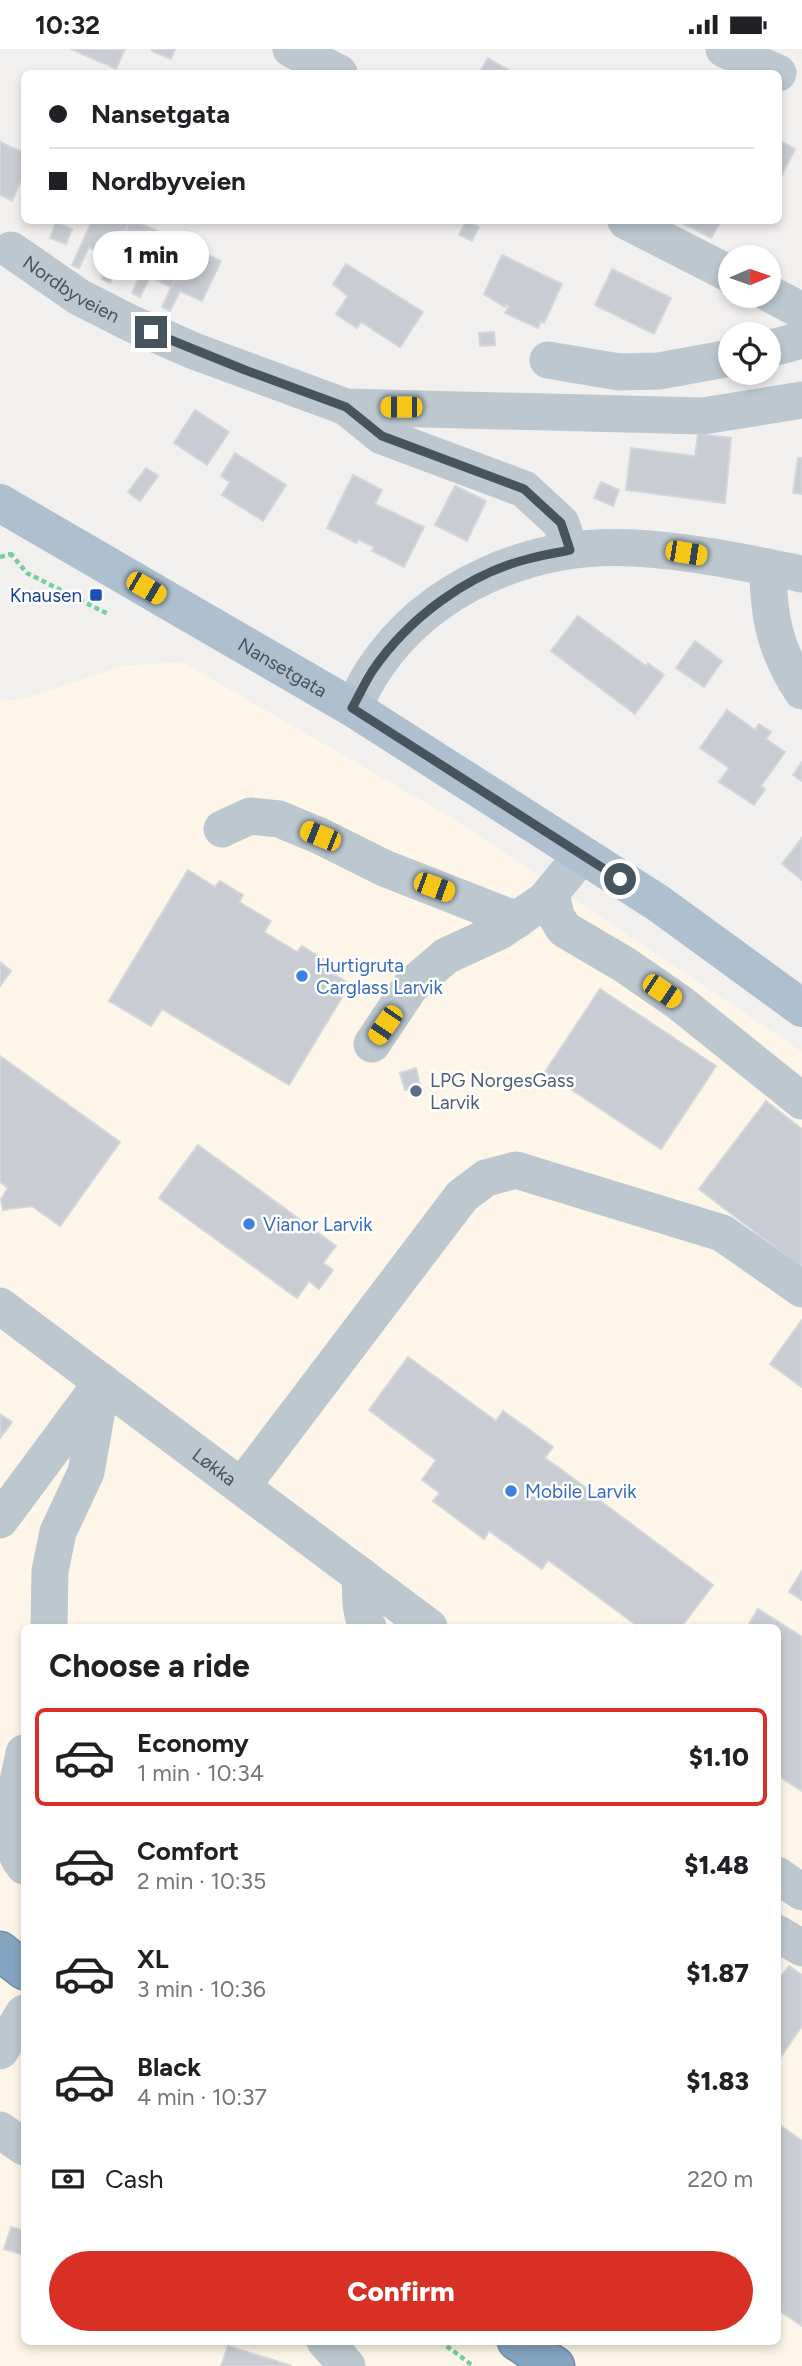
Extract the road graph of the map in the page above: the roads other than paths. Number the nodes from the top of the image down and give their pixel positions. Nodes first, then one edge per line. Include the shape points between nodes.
1 (290, 49) edge
2 (724, 49) edge
3 (333, 70) edge
4 (769, 70) edge
5 (782, 76) edge
6 (802, 85) edge
7 (632, 224) edge
8 (11, 250) dead end
9 (718, 268) edge
10 (781, 300) edge
11 (802, 311) edge
12 (802, 339) edge
13 (781, 345) edge
14 (548, 360) dead end
15 (718, 360) edge
16 (802, 400) edge
17 (346, 407) junction
18 (0, 503) edge
19 (570, 550) junction
20 (785, 571) edge
21 (802, 691) edge
22 (352, 708) junction
23 (222, 829) dead end
24 (582, 855) junction
25 (551, 893) junction
26 (517, 920) junction
27 (802, 1008) edge
28 (372, 1044) dead end
29 (802, 1101) edge
30 (802, 1289) edge
31 (0, 1306) edge
32 (102, 1382) junction
33 (242, 1486) junction
34 (0, 1520) edge
35 (360, 1575) junction
36 (49, 1624) edge
37 (366, 1624) edge
38 (425, 1624) edge
39 (21, 1767) edge
40 (21, 1862) edge
41 (781, 1878) edge
42 (802, 1892) edge
43 (781, 1935) edge
44 (802, 1948) edge
45 (0, 1951) edge
46 (21, 1968) edge
47 (21, 2018) edge
48 (0, 2051) edge
49 (0, 2130) edge
50 (21, 2145) edge
51 (329, 2345) edge
52 (523, 2345) edge
53 (347, 2366) edge
54 (555, 2366) edge

1 - 3 street
2 - 4 street
5 - 6 street
7 - 9 street
8 - 17 street, Nordbyveien via 58,284 130,323
10 - 11 street
12 - 13 street
14 - 15 street via 619,372 659,371
16 - 17 street via 703,416
17 - 19 street, Nordbyveien via 382,436 524,489 561,523
18 - 22 main road, Nansetgata
19 - 20 street via 632,548 686,553
19 - 22 street via 487,573 446,598 405,631 373,670
20 - 21 street via 768,597 775,637
22 - 24 main road, Nansetgata
23 - 26 street via 250,816 279,819 384,869
24 - 25 street
24 - 27 main road, Nansetgata via 658,903
25 - 26 street
25 - 29 street via 564,929 680,1003
26 - 28 street via 446,956 410,987
30 - 33 street via 722,1233 516,1170 485,1178 462,1196
31 - 32 street, Løkka
32 - 33 street, Løkka
32 - 34 street
32 - 36 street via 86,1472 58,1532 50,1571
33 - 35 street, Løkka
35 - 37 street
35 - 38 street, Løkka
39 - 40 street via 10,1836
41 - 42 street
43 - 44 street
45 - 46 highway
47 - 48 street
49 - 50 street
51 - 53 street
52 - 54 highway

